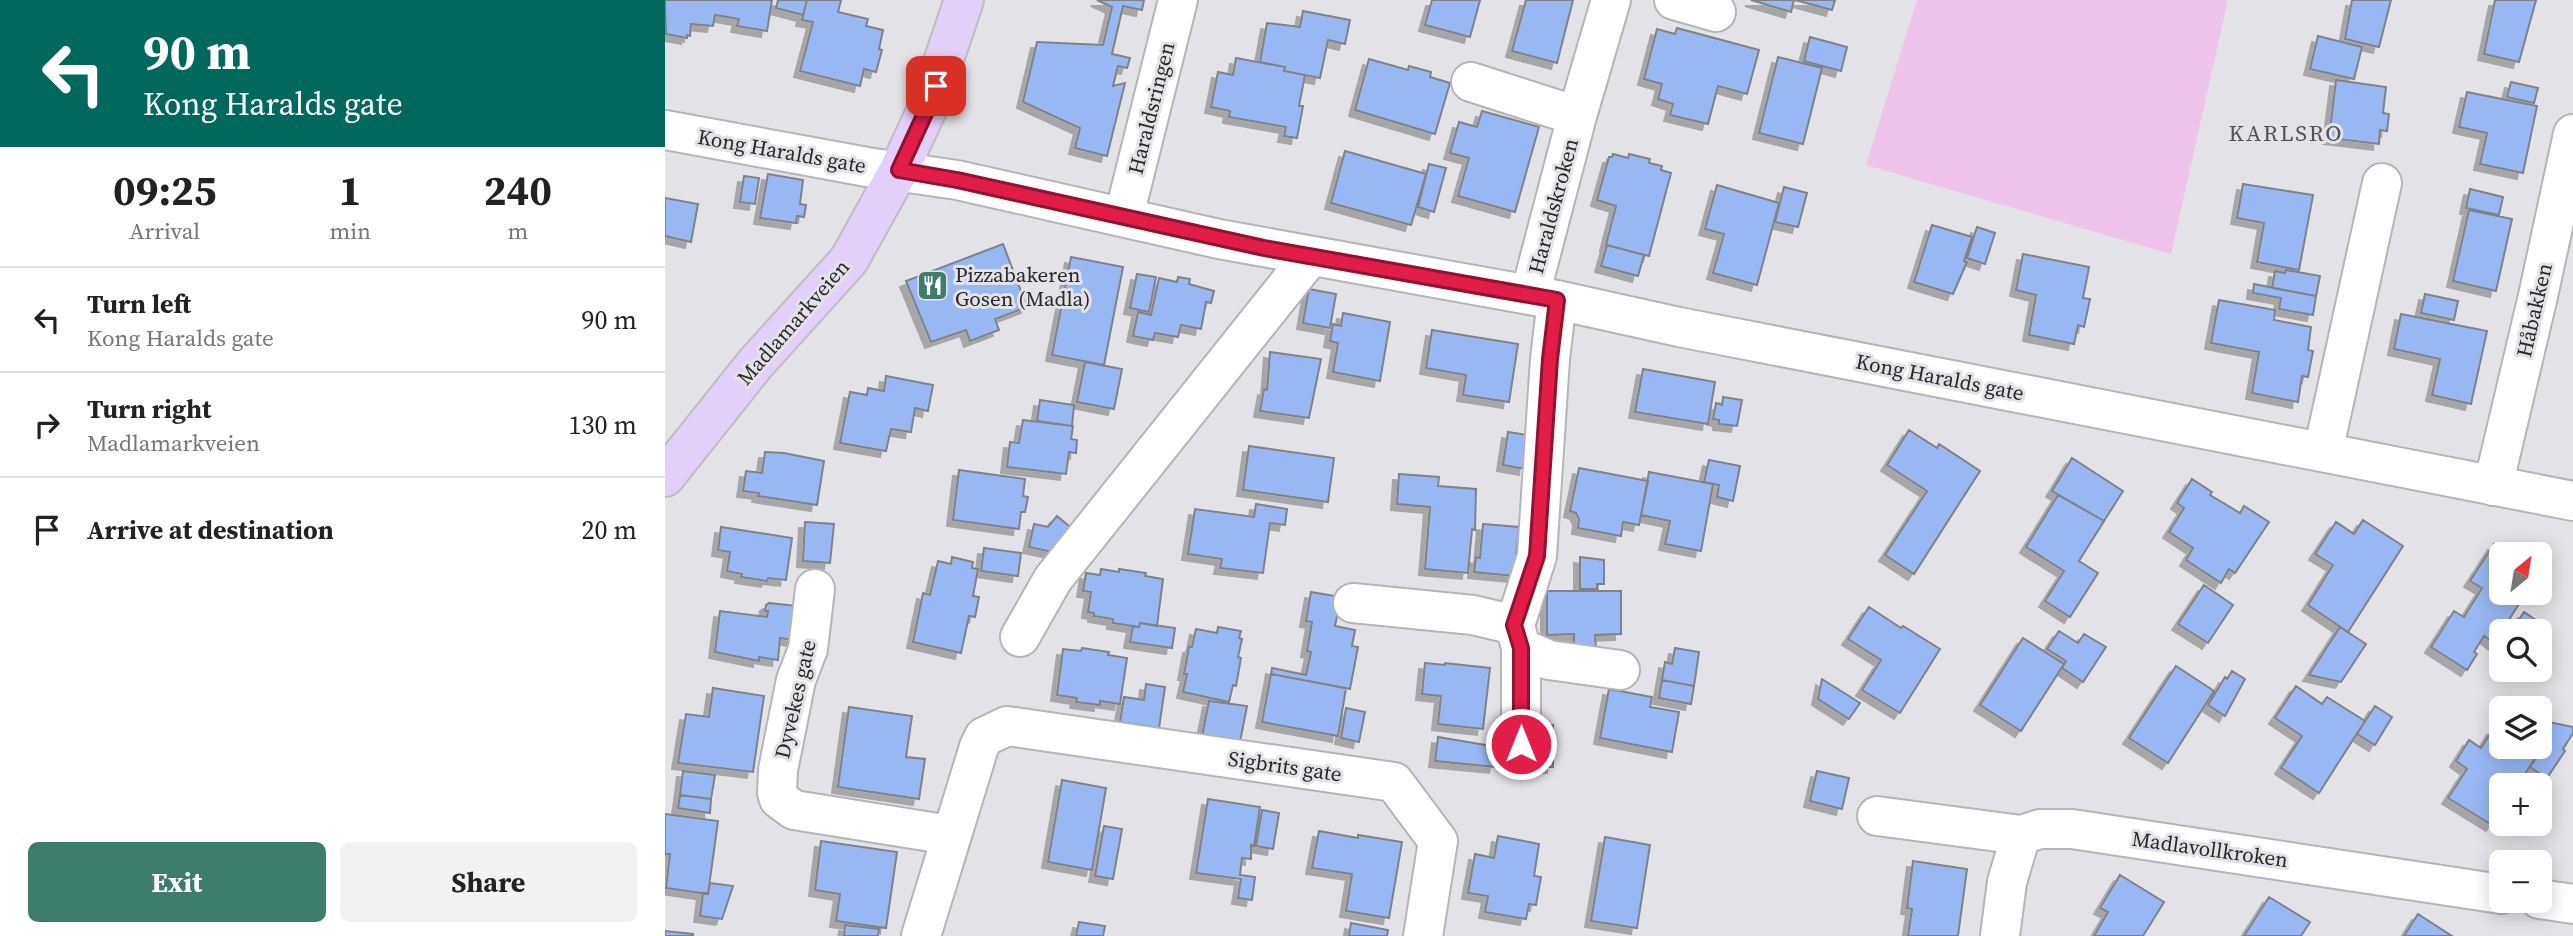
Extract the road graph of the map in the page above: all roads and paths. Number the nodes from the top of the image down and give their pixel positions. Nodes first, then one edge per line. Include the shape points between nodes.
1 (964, 0) edge
2 (1178, 0) edge
3 (1611, 0) edge
4 (1674, 0) edge
5 (1716, 12) dead end
6 (1471, 82) dead end
7 (1577, 116) junction
8 (665, 130) edge
9 (2573, 134) edge
10 (899, 170) junction
11 (2382, 183) dead end
12 (1124, 216) junction
13 (1310, 257) junction
14 (1543, 298) junction
15 (2323, 452) junction
16 (665, 477) edge
17 (2493, 486) junction
18 (2573, 501) edge
19 (815, 589) dead end
20 (1353, 603) dead end
21 (1518, 636) junction
22 (1020, 637) dead end
23 (1620, 670) dead end
24 (1521, 744) dead end
25 (1877, 816) dead end
26 (950, 835) junction
27 (2021, 835) junction
28 (2489, 892) edge
29 (2552, 901) edge
30 (2573, 904) edge
31 (921, 936) edge
32 (1423, 936) edge
33 (2000, 936) edge

1 - 10 main road, Madlamarkveien via 928,107
2 - 12 street, Haraldsringen
3 - 7 street, Haraldskroken
4 - 5 street
6 - 7 street, Haraldskroken
7 - 14 street, Haraldskroken
8 - 10 street, Kong Haralds gate
9 - 17 street, Håbakken
10 - 12 street, Kong Haralds gate
10 - 16 main road, Madlamarkveien via 849,260 755,364
11 - 15 street
12 - 13 street, Kong Haralds gate
13 - 14 street, Kong Haralds gate
13 - 22 street via 1053,579
14 - 15 street, Kong Haralds gate
14 - 21 street via 1550,359 1537,556
15 - 17 street, Kong Haralds gate
17 - 18 street, Kong Haralds gate
19 - 26 street, Dyvekes gate via 808,649 796,680 776,793 794,810
20 - 21 street via 1473,615
21 - 23 street via 1549,660
21 - 24 street
25 - 27 street, Madlavollkroken
26 - 31 street
26 - 32 street, Sigbrits gate via 984,737 1007,726 1394,782 1438,841
27 - 28 street, Madlavollkroken via 2040,829 2071,830
27 - 33 street via 2007,882
29 - 30 street

